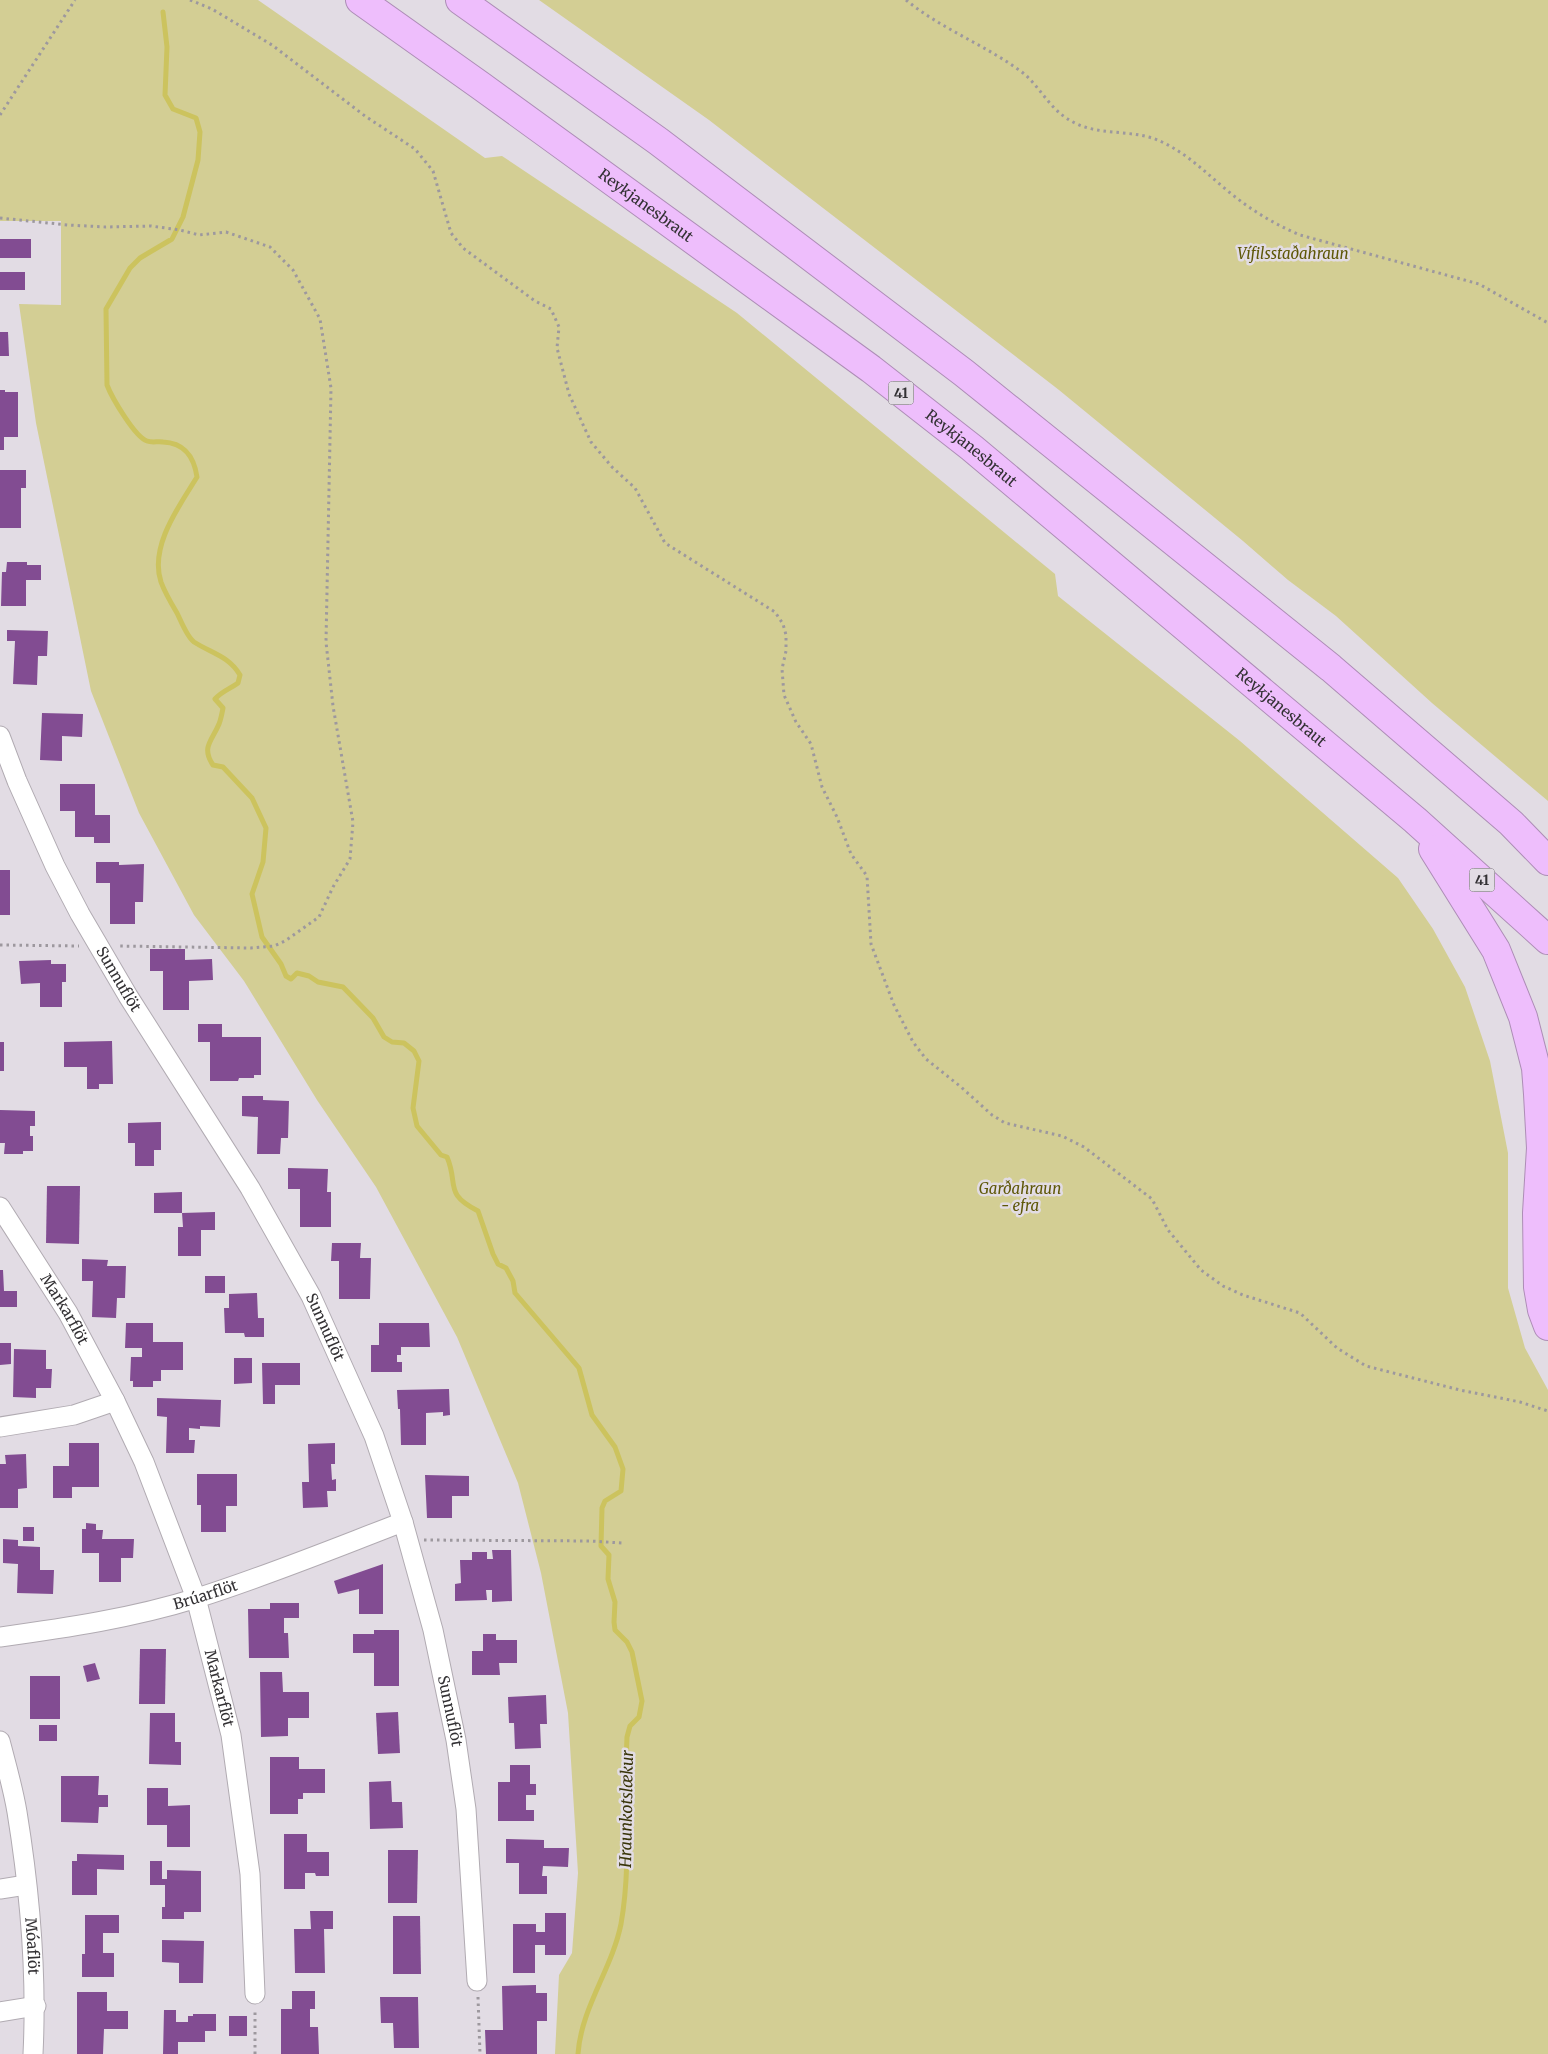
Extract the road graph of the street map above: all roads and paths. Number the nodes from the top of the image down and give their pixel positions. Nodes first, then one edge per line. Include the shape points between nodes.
1 (74, 0) edge
2 (190, 0) edge
3 (360, 0) edge
4 (460, 0) edge
5 (906, 0) edge
6 (0, 115) edge
7 (0, 218) edge
8 (1548, 323) edge
9 (0, 736) edge
10 (1415, 820) junction
11 (1511, 822) junction
12 (1548, 846) edge
13 (1548, 861) edge
14 (1548, 940) edge
15 (0, 945) edge
16 (98, 946) junction
17 (3, 1218) edge
18 (1548, 1326) edge
19 (115, 1401) junction
20 (1548, 1411) edge
21 (0, 1427) edge
22 (404, 1522) junction
23 (409, 1543) junction
24 (622, 1543) dead end
25 (196, 1598) junction
26 (0, 1637) edge
27 (0, 1741) edge
28 (3, 1767) edge
29 (26, 1884) junction
30 (0, 1889) edge
31 (477, 1981) joint
32 (255, 1994) joint
33 (36, 2006) junction
34 (0, 2012) edge
35 (33, 2054) edge
36 (255, 2054) edge
37 (480, 2054) edge

1 - 6 path
2 - 20 path via 212,9 272,45 365,116 415,149 433,171 452,234 463,248 535,301 551,309 559,327 557,348 569,394 591,442 635,488 665,543 774,612 783,624 786,635 782,669 784,695 796,722 811,744 822,788 851,854 867,876 871,944 894,1005 913,1042 926,1059 992,1116 1005,1123 1062,1136 1084,1147 1152,1199 1174,1236 1202,1270 1223,1286 1300,1314 1337,1348 1366,1366
3 - 10 highway, Reykjanesbraut / 41 via 871,369 972,448
4 - 11 highway via 658,141 972,379 1324,662
5 - 8 path via 1022,72 1064,117 1078,125 1161,141 1188,156 1276,225 1300,235 1479,284
7 - 16 path via 68,225 151,226 199,235 226,232 270,247 294,270 320,319 331,388 326,642 333,706 353,822 350,859 319,917 285,942 274,946
9 - 16 street, Sunnuflöt via 16,781 55,866
10 - 14 highway, Reykjanesbraut / 41
10 - 18 highway via 1496,950 1524,1017 1536,1068 1542,1148 1537,1213 1538,1287
11 - 12 highway
11 - 13 highway
15 - 16 path
16 - 22 street, Sunnuflöt via 250,1188 311,1296 374,1436
17 - 19 street, Markarflöt via 68,1313
19 - 21 street via 74,1415
19 - 25 street, Markarflöt via 144,1462
22 - 23 street, Sunnuflöt
22 - 25 street, Brúarflöt
23 - 24 path via 425,1540
23 - 31 street, Sunnuflöt via 433,1630 456,1740 466,1809
25 - 26 street, Brúarflöt via 88,1625
25 - 32 street, Markarflöt via 231,1735 250,1874
27 - 28 street, Móaflöt
28 - 29 street, Móaflöt via 16,1811
29 - 30 street
29 - 33 street, Móaflöt
31 - 37 path
32 - 36 path
33 - 34 street
33 - 35 street, Móaflöt

